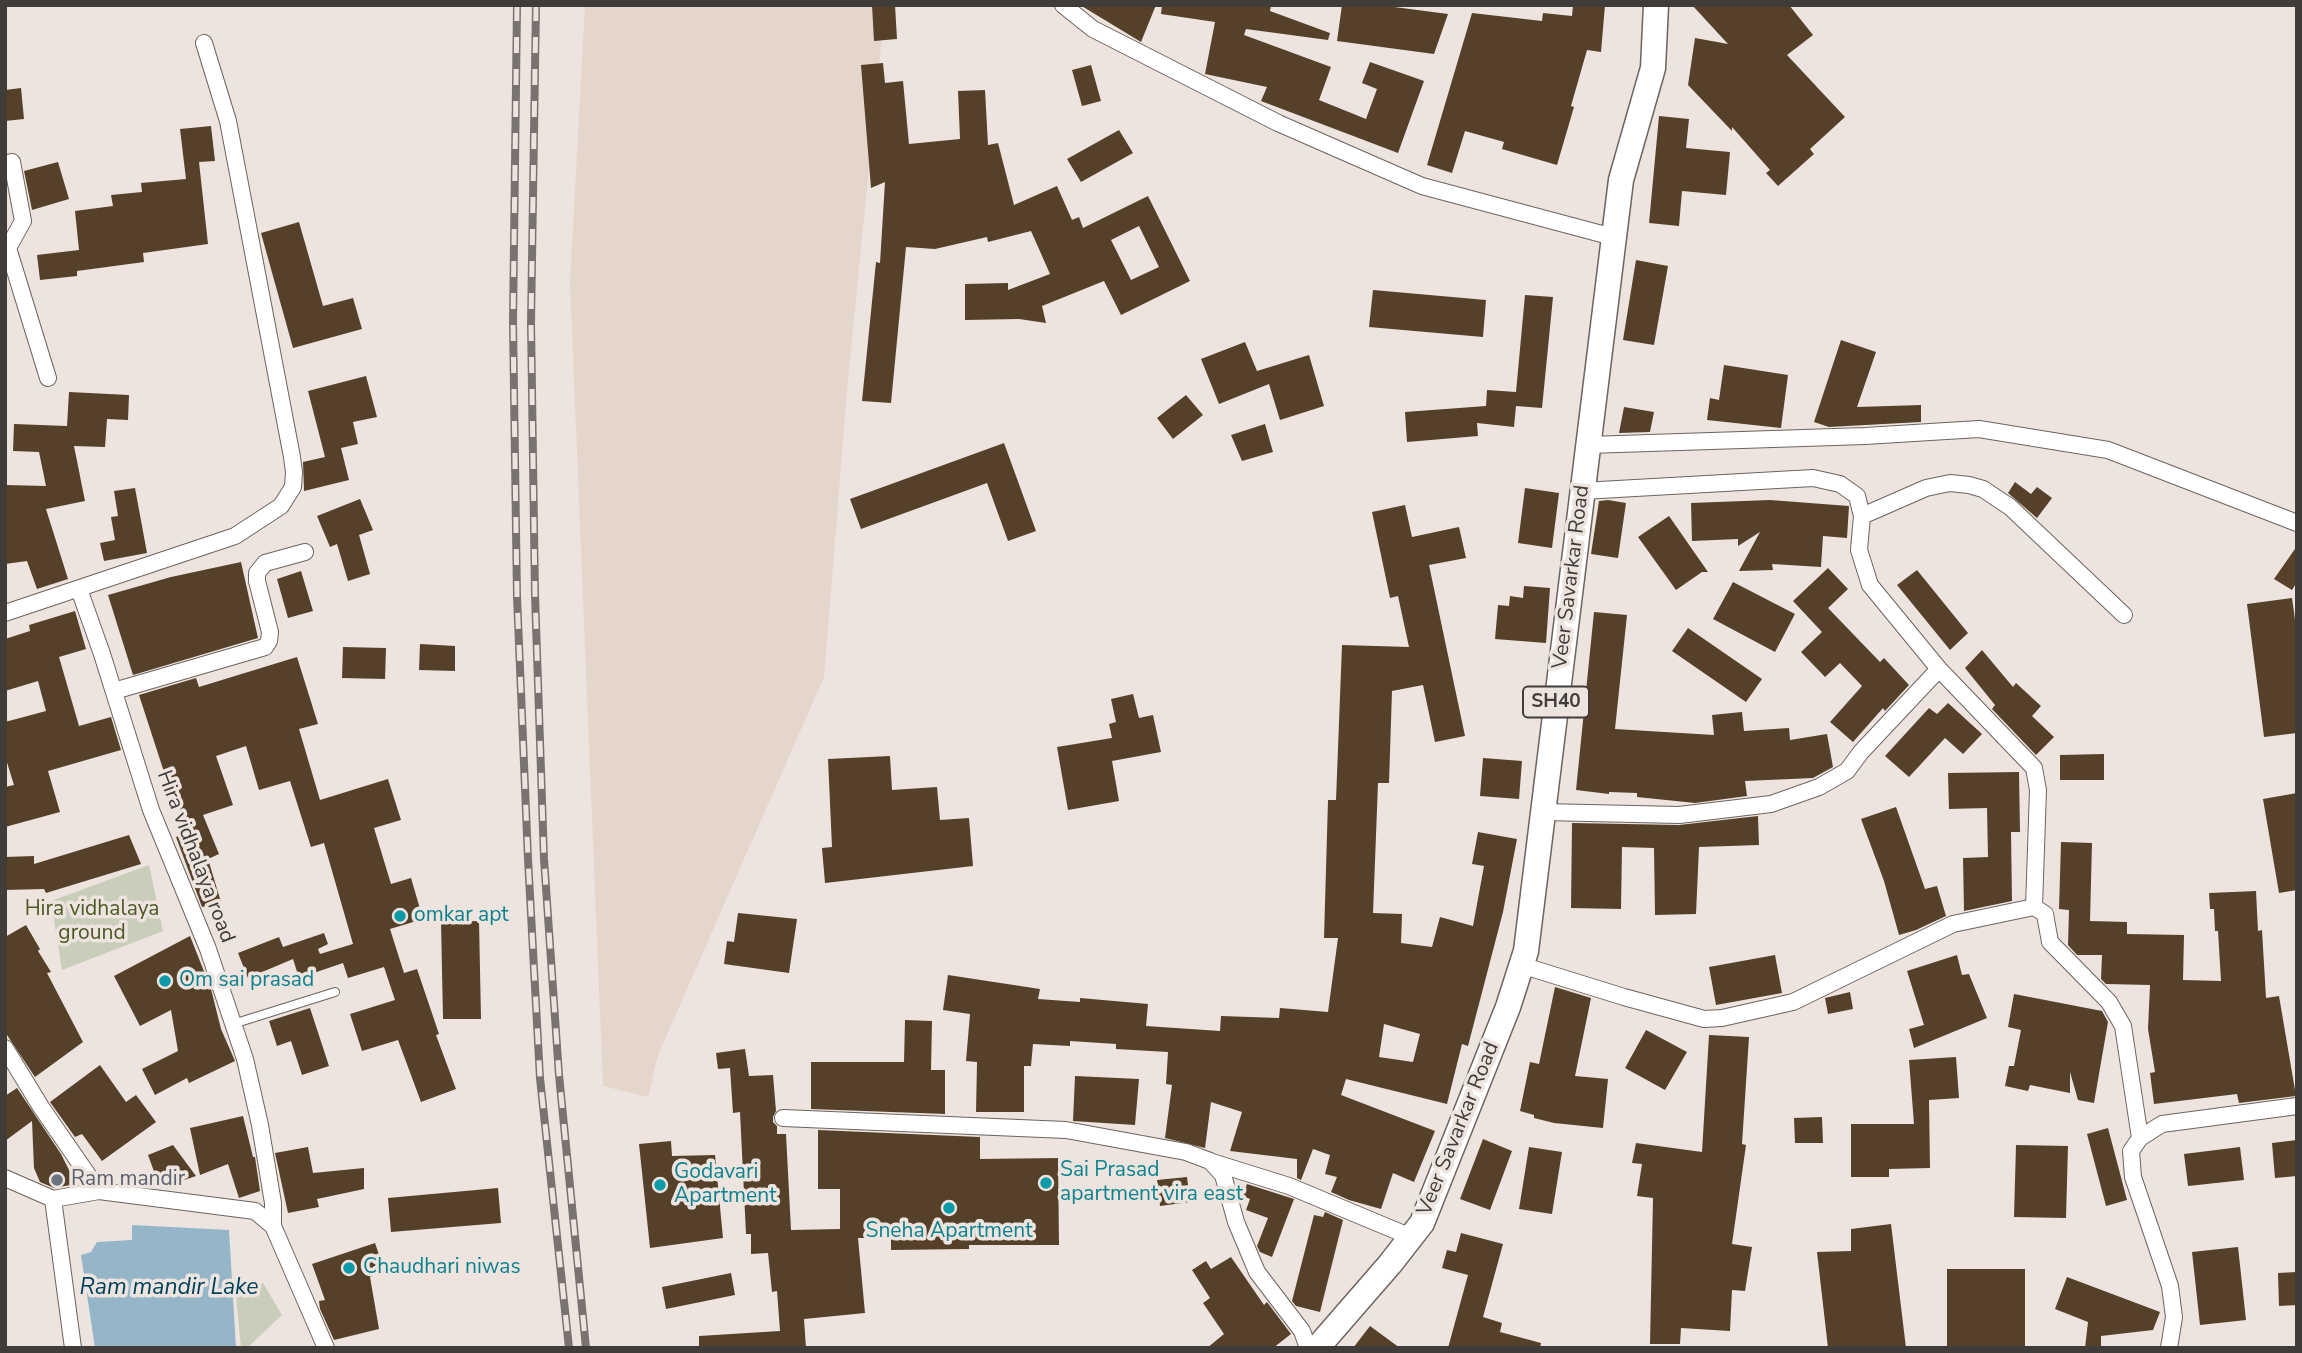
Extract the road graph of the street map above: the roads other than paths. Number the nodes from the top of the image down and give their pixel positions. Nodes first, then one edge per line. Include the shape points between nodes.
1 (1063, 5) edge
2 (1656, 5) edge
3 (204, 43) dead end
4 (5, 164) edge
5 (1613, 237) junction
6 (48, 378) dead end
7 (1588, 445) junction
8 (1582, 491) junction
9 (1862, 516) junction
10 (2297, 523) edge
11 (304, 552) dead end
12 (79, 589) junction
13 (5, 613) edge
14 (2124, 615) dead end
15 (1938, 669) junction
16 (114, 691) junction
17 (1543, 812) junction
18 (2034, 907) junction
19 (1521, 965) junction
20 (335, 992) dead end
21 (233, 1024) junction
22 (5, 1048) edge
23 (2297, 1106) edge
24 (783, 1118) dead end
25 (2140, 1138) junction
26 (1210, 1161) junction
27 (5, 1178) edge
28 (99, 1191) junction
29 (53, 1199) junction
30 (273, 1226) junction
31 (1411, 1237) junction
32 (73, 1348) edge
33 (326, 1348) edge
34 (1308, 1348) edge
35 (1317, 1348) edge
36 (2169, 1348) edge

1 - 5 street via 1093,29 1278,123 1422,186
2 - 5 main road, Veer Savarkar Road / SH40 via 1653,68 1620,180
3 - 12 street via 228,121 292,457 293,487 281,506 235,536
4 - 6 street via 12,162 23,221 8,248
5 - 7 main road, Veer Savarkar Road / SH40
7 - 8 main road, Veer Savarkar Road / SH40
7 - 10 street via 1979,429 2108,450
8 - 9 street via 1813,478 1840,484 1857,496
8 - 17 main road, Veer Savarkar Road / SH40
9 - 14 street via 1926,488 1950,483 1983,489 2010,507
9 - 15 street via 1859,550 1870,585
11 - 16 street via 265,564 257,573 270,632 265,647
12 - 13 street
12 - 16 street, Hira vidhalaya road
15 - 17 street via 1847,771 1819,787 1771,804 1679,815
15 - 18 street via 2034,768 2038,790
16 - 21 street, Hira vidhalaya road via 152,810
17 - 19 main road, Veer Savarkar Road / SH40
18 - 19 street via 1953,925 1793,1002 1722,1018 1704,1019
18 - 25 street via 2045,914 2050,942 2109,1002 2123,1026
19 - 31 main road, Veer Savarkar Road / SH40 via 1422,1223
20 - 21 lane
21 - 30 street, Hira vidhalaya road via 260,1125
22 - 28 street
23 - 25 street via 2162,1124
24 - 26 street via 1066,1130 1186,1152
25 - 36 street via 2132,1151 2133,1177 2170,1286 2174,1317
26 - 31 street via 1289,1186
26 - 34 street via 1223,1175 1257,1272 1302,1331
27 - 29 street
28 - 29 street
28 - 30 street via 255,1211
29 - 32 street
30 - 33 street
31 - 35 main road, Veer Savarkar Road / SH40

